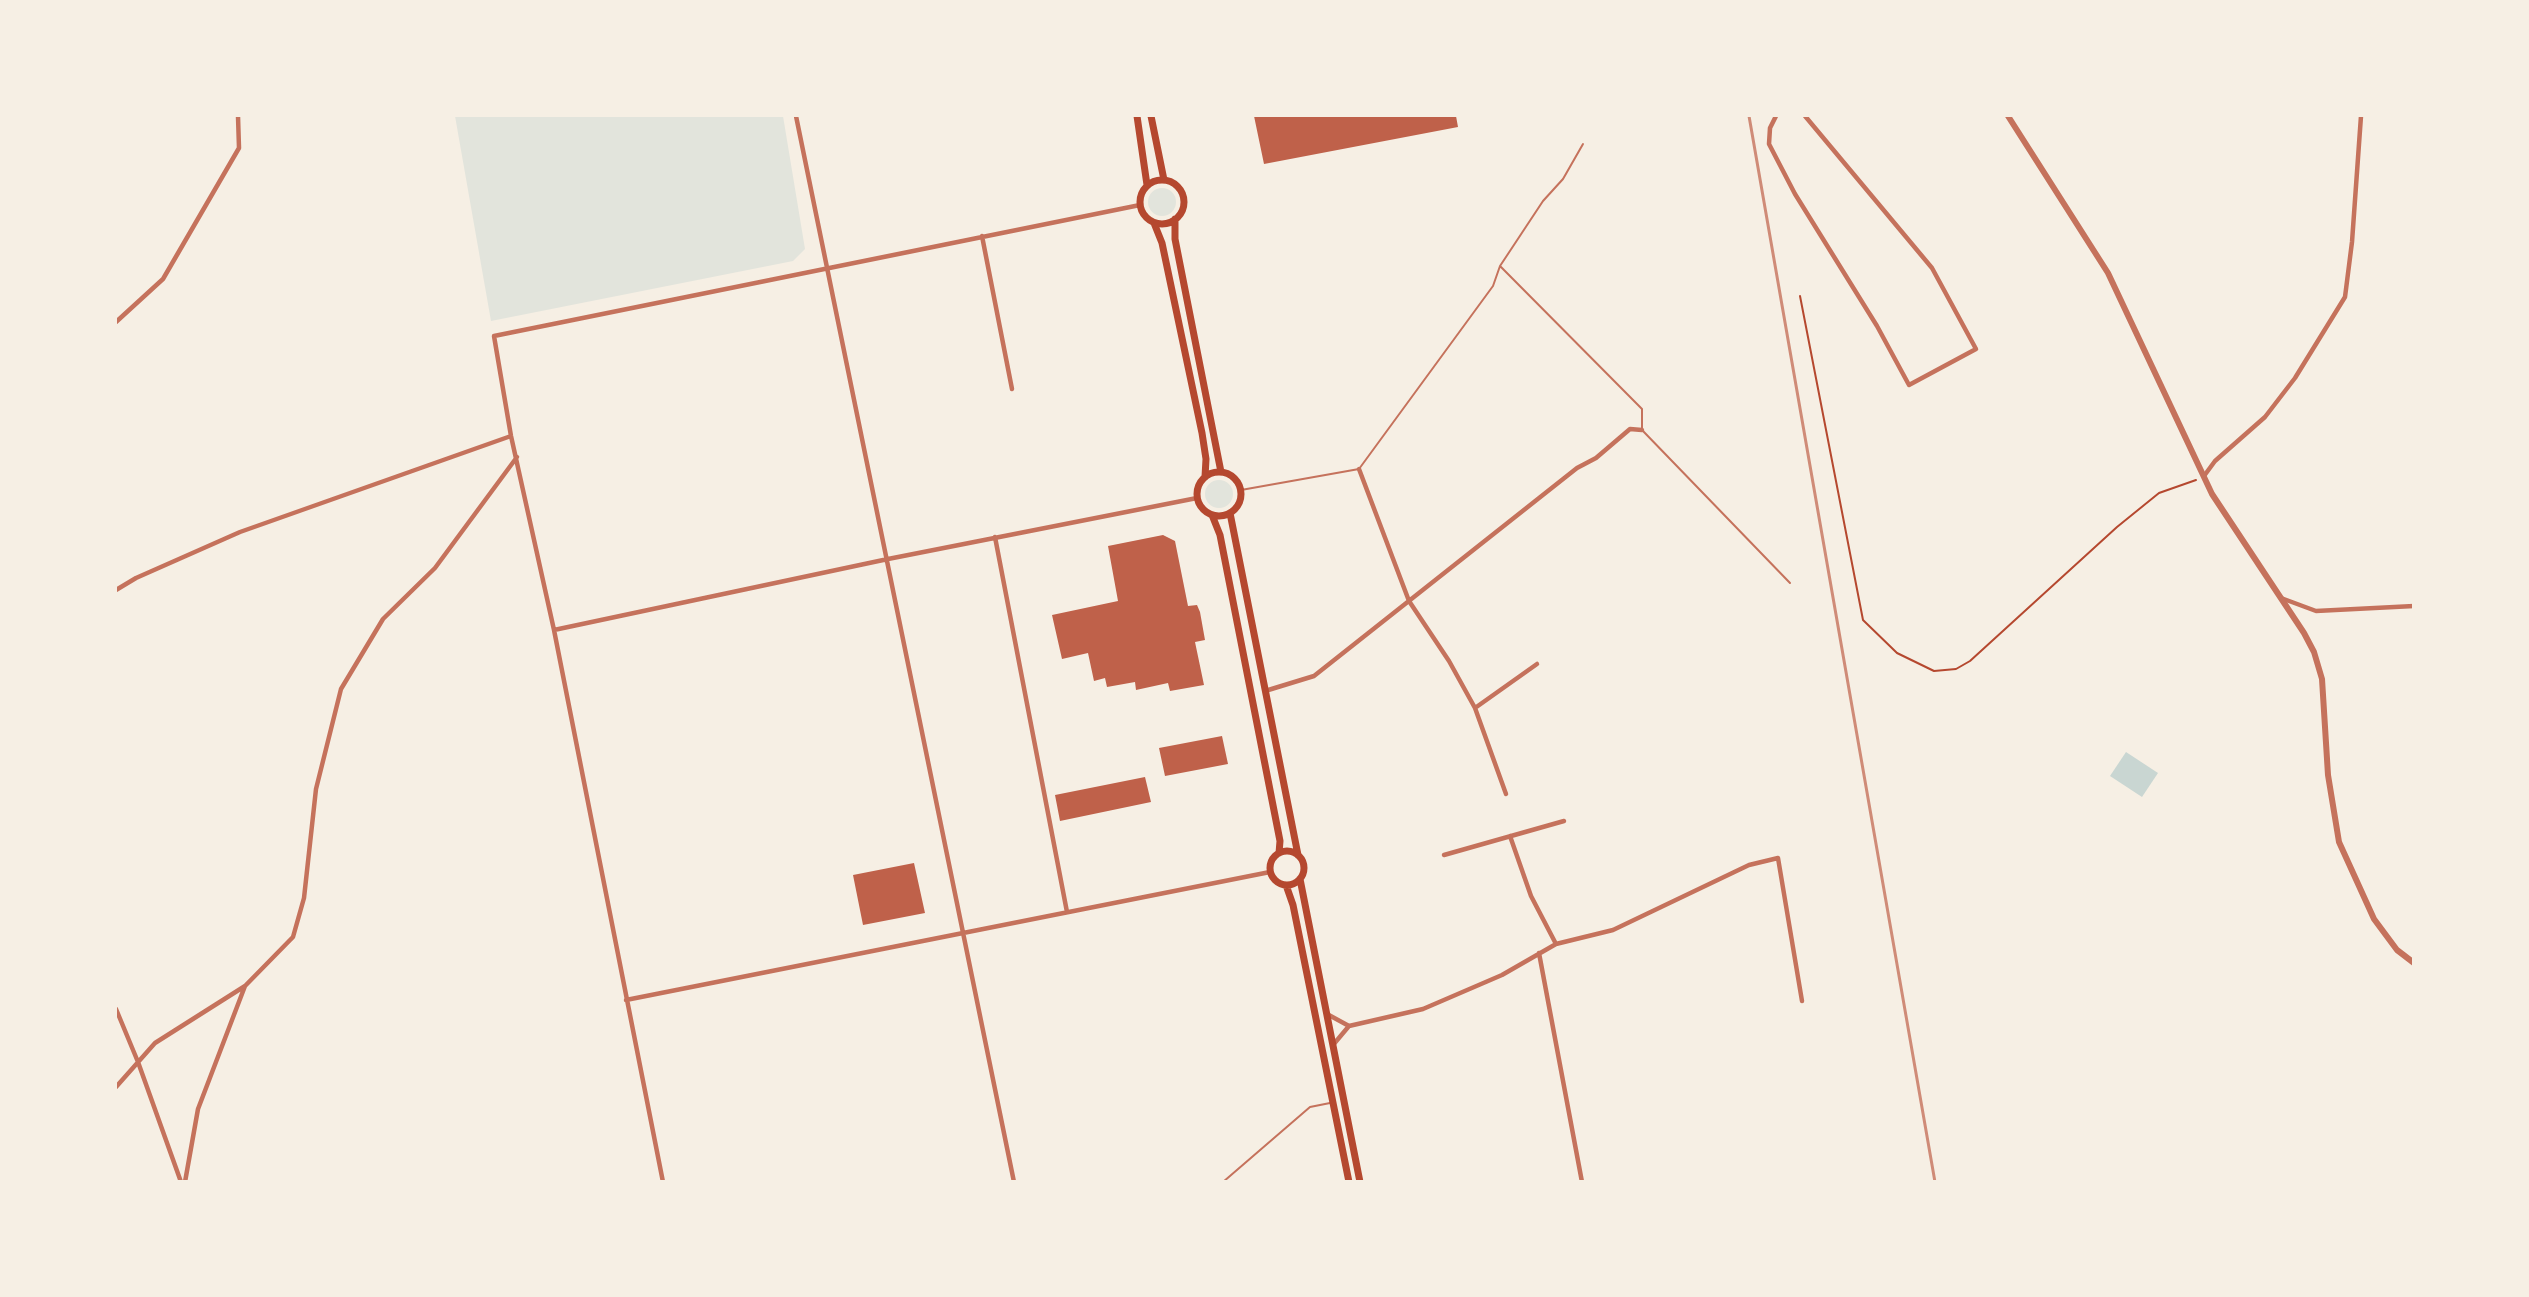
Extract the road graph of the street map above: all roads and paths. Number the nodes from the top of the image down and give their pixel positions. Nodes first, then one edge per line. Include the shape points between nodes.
1 (238, 116) edge
2 (796, 116) edge
3 (1137, 116) edge
4 (1151, 116) edge
5 (1776, 116) edge
6 (1805, 116) edge
7 (2008, 116) edge
8 (2361, 116) edge
9 (1583, 144) dead end
10 (1164, 180) junction
11 (1147, 185) junction
12 (1140, 205) junction
13 (1175, 219) junction
14 (1154, 223) junction
15 (982, 236) junction
16 (1500, 266) junction
17 (829, 267) junction
18 (1800, 296) dead end
19 (116, 322) edge
20 (1012, 389) dead end
21 (1642, 430) junction
22 (511, 436) junction
23 (517, 457) junction
24 (1359, 469) junction
25 (1221, 472) junction
26 (2204, 476) junction
27 (1205, 477) junction
28 (1241, 490) junction
29 (1197, 498) junction
30 (1230, 513) junction
31 (1212, 515) junction
32 (995, 537) junction
33 (888, 559) junction
34 (1790, 583) dead end
35 (116, 590) edge
36 (2281, 598) junction
37 (1409, 601) junction
38 (2414, 606) edge
39 (554, 630) junction
40 (1538, 664) dead end
41 (1265, 691) junction
42 (1475, 708) junction
43 (1506, 794) dead end
44 (1564, 821) dead end
45 (1510, 836) junction
46 (1279, 853) junction
47 (1298, 855) junction
48 (1444, 855) dead end
49 (1270, 872) junction
50 (1300, 879) junction
51 (1286, 885) junction
52 (1067, 912) junction
53 (962, 934) junction
54 (1557, 944) junction
55 (1539, 953) junction
56 (2414, 963) edge
57 (245, 986) junction
58 (626, 1000) junction
59 (1802, 1001) dead end
60 (116, 1009) edge
61 (1327, 1014) junction
62 (1349, 1026) junction
63 (1333, 1045) junction
64 (138, 1062) junction
65 (116, 1087) edge
66 (1332, 1103) junction
67 (183, 1182) edge
68 (663, 1182) edge
69 (1014, 1182) edge
70 (1223, 1182) edge
71 (1349, 1182) edge
72 (1360, 1182) edge
73 (1582, 1182) edge

1 - 19 street via 239,148 163,279
2 - 17 street
3 - 11 main road
4 - 10 main road
5 - 6 street via 1769,144 1909,385 1976,349 1932,268
7 - 26 street via 2108,273
8 - 26 street via 2345,297 2295,378 2265,417 2215,461
9 - 16 lane via 1563,179 1543,201
10 - 11 main road
10 - 13 main road via 1177,187 1184,200
11 - 12 main road
12 - 14 main road via 1142,213
12 - 15 street
13 - 14 main road
13 - 25 main road via 1175,239
14 - 27 main road via 1162,243 1202,433
15 - 17 street
15 - 20 street
16 - 21 lane via 1642,409
16 - 24 lane via 1493,286
17 - 22 street via 494,336
17 - 33 street via 856,419
18 - 26 path via 1863,620 1897,652 1934,671 1956,669 1970,661 2159,493
21 - 34 lane
21 - 37 street via 1630,429
22 - 23 street
22 - 35 street via 240,532
23 - 39 street
23 - 57 street via 435,568 383,619 341,689 316,789 304,898 293,937
24 - 28 lane
24 - 37 street
25 - 27 main road
25 - 28 main road via 1234,478
26 - 36 street
27 - 29 main road
28 - 30 main road via 1239,503
29 - 31 main road via 1202,509
29 - 32 street
30 - 31 main road
30 - 41 main road
31 - 46 main road via 1222,546 1280,841
32 - 33 street
32 - 52 street
33 - 39 street
33 - 53 street
36 - 38 street via 2316,610
36 - 56 street via 2304,633 2320,672 2328,775 2339,842 2374,919 2397,950
37 - 41 street via 1314,676
37 - 42 street
39 - 58 street
40 - 42 street
41 - 47 main road
42 - 43 street
44 - 45 street
45 - 48 street
45 - 54 street via 1531,896
46 - 47 main road
46 - 49 main road via 1271,861
47 - 50 main road via 1304,866
49 - 51 main road via 1273,879
49 - 52 street
50 - 51 main road
50 - 61 main road
51 - 66 main road
52 - 53 street
53 - 58 street
53 - 69 street
54 - 55 street
54 - 59 street via 1613,930 1749,865 1778,858
55 - 62 street via 1502,975 1423,1009
55 - 73 street
57 - 64 street via 155,1043
57 - 67 street via 198,1109
58 - 68 street
60 - 64 street
61 - 62 street
61 - 63 main road
62 - 63 street
63 - 72 main road
64 - 65 street
64 - 67 street
66 - 70 lane via 1310,1107
66 - 71 main road

